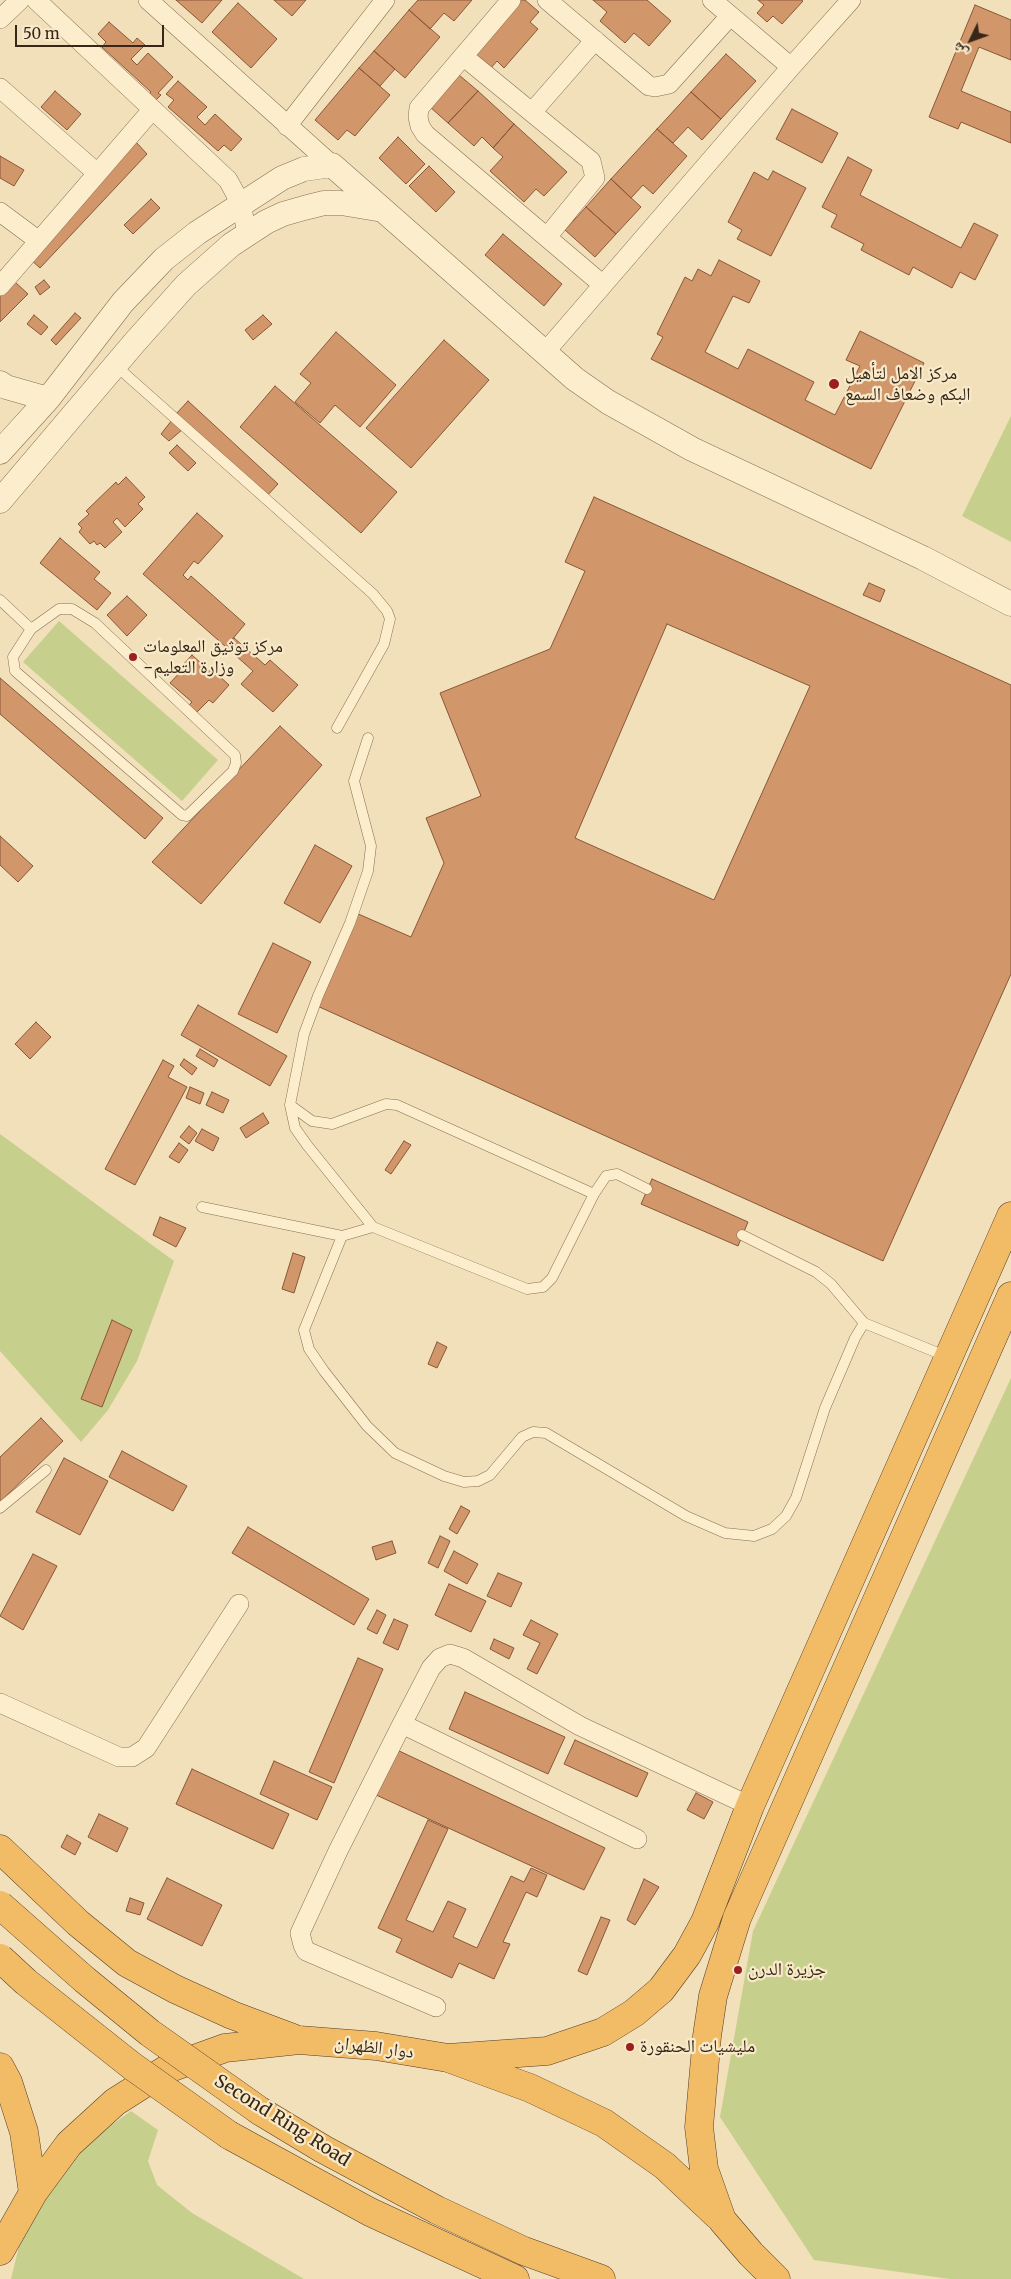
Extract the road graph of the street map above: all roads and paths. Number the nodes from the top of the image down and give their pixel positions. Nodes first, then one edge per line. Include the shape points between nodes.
1 (20, 0) edge
2 (36, 0) edge
3 (148, 0) edge
4 (385, 0) edge
5 (511, 0) edge
6 (547, 0) edge
7 (712, 0) edge
8 (844, 2) edge
9 (730, 16) junction
10 (0, 20) edge
11 (595, 40) junction
12 (463, 56) junction
13 (791, 66) junction
14 (0, 88) edge
15 (152, 110) junction
16 (532, 111) junction
17 (287, 126) junction
18 (332, 165) junction
19 (97, 173) junction
20 (242, 204) junction
21 (383, 210) junction
22 (0, 212) edge
23 (247, 233) junction
24 (547, 237) junction
25 (39, 241) junction
26 (603, 284) junction
27 (0, 286) edge
28 (546, 351) junction
29 (115, 365) junction
30 (0, 382) edge
31 (48, 399) junction
32 (0, 452) edge
33 (0, 501) edge
34 (0, 600) edge
35 (1011, 604) edge
36 (31, 630) junction
37 (337, 728) dead end
38 (368, 738) dead end
39 (290, 1105) junction
40 (647, 1189) dead end
41 (594, 1194) junction
42 (202, 1207) dead end
43 (1011, 1216) edge
44 (372, 1227) junction
45 (742, 1235) dead end
46 (342, 1236) junction
47 (1011, 1296) edge
48 (864, 1323) junction
49 (948, 1357) junction
50 (46, 1470) dead end
51 (0, 1508) edge
52 (240, 1604) dead end
53 (0, 1703) edge
54 (402, 1724) junction
55 (750, 1806) junction
56 (637, 1839) dead end
57 (0, 1849) edge
58 (0, 1905) edge
59 (0, 1958) edge
60 (436, 2006) dead end
61 (299, 2040) junction
62 (448, 2058) junction
63 (0, 2067) edge
64 (33, 2194) junction
65 (722, 2220) junction
66 (0, 2251) edge
67 (515, 2279) edge
68 (600, 2279) edge
69 (748, 2279) edge
70 (776, 2279) edge

1 - 10 street
2 - 15 street
3 - 17 street
4 - 17 street
5 - 12 street
6 - 11 street
7 - 9 street
8 - 13 street
9 - 11 street via 674,78 662,86 649,86
9 - 13 street
11 - 16 street
12 - 16 street
12 - 24 street via 419,108 420,126 425,134
13 - 26 street
14 - 19 street
15 - 19 street
15 - 20 street via 228,180
16 - 24 street via 591,161 595,173 590,186
17 - 18 street
18 - 20 street via 297,171
18 - 21 street
19 - 25 street
20 - 23 street
20 - 31 street via 179,246 143,280
21 - 23 street via 341,202 324,203 283,214
21 - 28 street
22 - 25 street
23 - 29 street via 191,280
24 - 26 street
25 - 27 street
26 - 28 street
28 - 35 street via 575,379 636,420
29 - 33 street
29 - 37 lane via 373,594 387,611 389,624 384,644
30 - 31 street via 6,387
31 - 32 street
34 - 36 lane
36 - 36 lane via 13,657 15,670 182,815 187,816 233,771 235,755 84,615 72,609 59,609
38 - 39 lane via 354,781 371,846 368,870 304,1034
39 - 41 lane via 312,1121 332,1124 386,1104 398,1105
39 - 44 lane via 295,1128
40 - 41 lane via 617,1174 606,1176
41 - 44 lane via 552,1278 543,1286 528,1289
42 - 46 lane
43 - 49 highway
44 - 46 lane
45 - 48 lane via 816,1272 831,1284
46 - 48 lane via 304,1330 309,1349 324,1372 366,1426 395,1452 444,1476 464,1482 478,1481 490,1474 522,1437 532,1432 546,1433 686,1516 739,1536 754,1536 772,1529 786,1516 796,1498 824,1408
47 - 65 highway via 737,1918 714,1996 699,2127 704,2169
48 - 49 lane
49 - 55 highway
50 - 51 lane
52 - 53 street via 146,1748 132,1757 119,1757
54 - 55 street via 431,1668 440,1658 450,1654 463,1658 580,1726
54 - 56 street
54 - 60 street via 338,1851 300,1939 306,1951
55 - 62 highway via 696,1939 661,1990 634,2013 603,2032 547,2050
57 - 61 highway via 78,1923 127,1963 175,1990
58 - 68 highway, Second Ring Road, bridge via 150,2033 260,2111 437,2210 524,2250
59 - 67 highway, Second Ring Road, bridge via 132,2066 229,2135 370,2212
61 - 62 highway, دوار الظهران via 376,2046
61 - 64 highway, دوار الظهران via 225,2048 168,2070 115,2102 69,2144
62 - 65 highway, دوار الظهران via 530,2088 604,2123 665,2166
63 - 64 highway via 24,2132
64 - 66 highway, دوار الظهران
65 - 69 highway, دوار الظهران
65 - 70 highway

